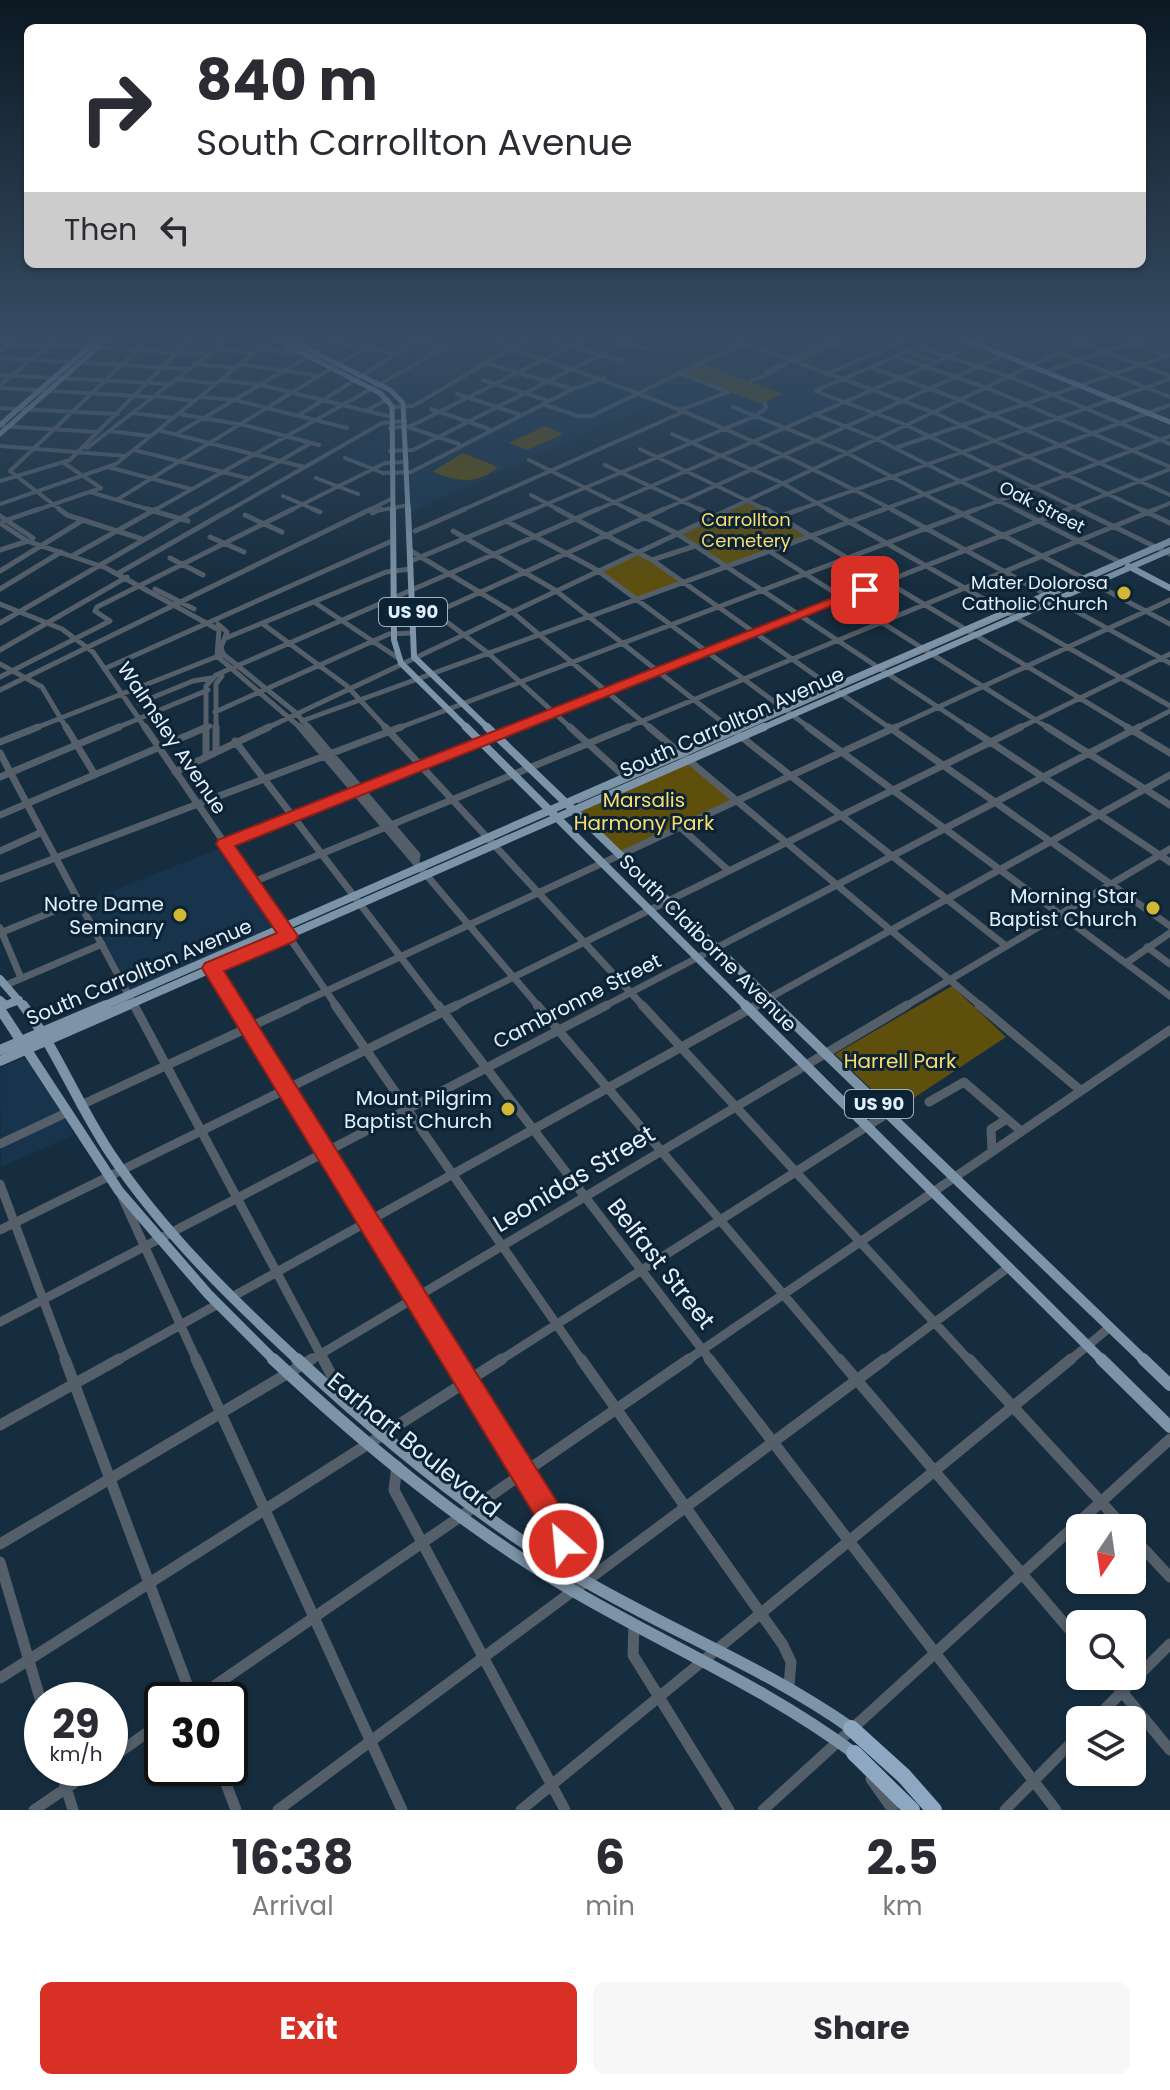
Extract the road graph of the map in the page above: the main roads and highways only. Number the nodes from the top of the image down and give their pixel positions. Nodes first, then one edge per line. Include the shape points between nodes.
1 (391, 422) edge
2 (406, 422) edge
3 (387, 506) junction
4 (413, 530) junction
5 (390, 539) junction
6 (1170, 541) edge
7 (1168, 552) edge
8 (411, 559) junction
9 (1120, 562) junction
10 (1130, 568) junction
11 (1170, 588) edge
12 (539, 777) junction
13 (622, 780) junction
14 (523, 784) junction
15 (546, 784) junction
16 (624, 789) junction
17 (533, 794) junction
18 (562, 800) junction
19 (549, 810) junction
20 (574, 811) junction
21 (560, 822) junction
22 (587, 824) junction
23 (504, 836) junction
24 (600, 837) junction
25 (583, 844) junction
26 (2, 981) edge
27 (0, 1000) edge
28 (19, 1000) junction
29 (0, 1009) edge
30 (46, 1036) junction
31 (26, 1044) junction
32 (0, 1050) edge
33 (0, 1061) edge
34 (1170, 1385) edge
35 (1170, 1427) edge
36 (845, 1734) junction
37 (854, 1753) joint
38 (912, 1810) edge
39 (934, 1810) edge

1 - 3 main road, US 90
2 - 4 main road, US 90
3 - 4 main road via 398,533
3 - 5 main road, US 90
4 - 8 main road, US 90
5 - 8 main road via 407,540
5 - 14 main road, South Claiborne Avenue / US 90 via 400,660
6 - 9 main road, South Carrollton Avenue
7 - 10 main road, South Carrollton Avenue
8 - 12 main road, South Claiborne Avenue / US 90 via 414,657
9 - 10 main road, Oak Street
9 - 13 main road, South Carrollton Avenue
10 - 11 main road, Oak Street
10 - 16 main road, South Carrollton Avenue
12 - 14 main road via 527,777
12 - 15 main road, South Claiborne Avenue / US 90
13 - 16 main road
13 - 18 main road, South Carrollton Avenue
14 - 17 main road, South Claiborne Avenue / US 90
15 - 17 main road
15 - 18 main road, South Claiborne Avenue / US 90
16 - 20 main road, South Carrollton Avenue
17 - 18 main road
17 - 19 main road, South Claiborne Avenue / US 90
18 - 19 main road, South Carrollton Avenue
18 - 20 main road, South Claiborne Avenue / US 90
19 - 21 main road, South Claiborne Avenue / US 90
19 - 23 main road, South Carrollton Avenue
20 - 21 main road, South Carrollton Avenue
20 - 22 main road, South Claiborne Avenue / US 90
21 - 22 main road
21 - 23 main road, South Carrollton Avenue
21 - 25 main road, South Claiborne Avenue / US 90
22 - 24 main road, South Claiborne Avenue / US 90
23 - 30 main road, South Carrollton Avenue via 422,867 286,933
24 - 25 main road via 586,833
24 - 25 main road via 600,848
24 - 34 main road, South Claiborne Avenue / US 90
25 - 35 main road, South Claiborne Avenue / US 90
26 - 28 main road, Earhart Boulevard
27 - 28 main road via 6,1005
28 - 30 main road, Earhart Boulevard
29 - 31 main road, Earhart Boulevard
30 - 31 main road, South Carrollton Avenue
30 - 36 main road, Earhart Boulevard via 81,1105 170,1233 383,1435 556,1562 789,1686
31 - 32 main road, South Carrollton Avenue
31 - 33 main road, South Carrollton Avenue
31 - 36 main road, Earhart Boulevard via 118,1189 158,1239 218,1304 397,1466 570,1591
36 - 37 main road, Earhart Boulevard
36 - 39 highway via 904,1776
37 - 38 highway

